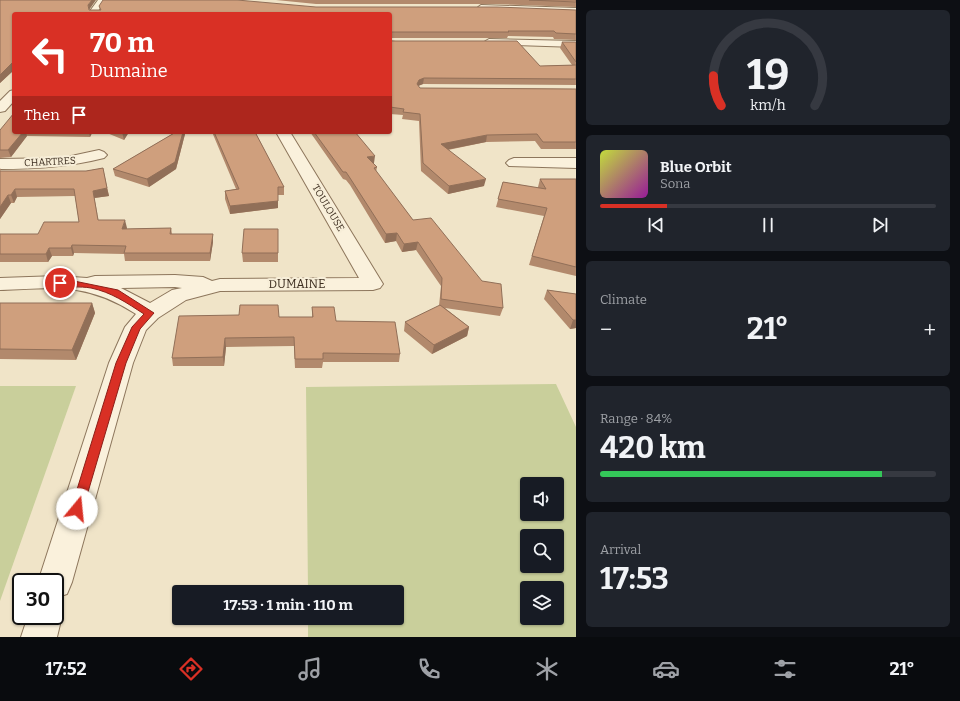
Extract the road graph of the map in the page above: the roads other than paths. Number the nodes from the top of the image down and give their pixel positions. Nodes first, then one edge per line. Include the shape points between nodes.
1 (102, 0) edge
2 (473, 8) edge
3 (576, 11) edge
4 (95, 12) edge
5 (478, 42) edge
6 (576, 44) edge
7 (12, 96) edge
8 (0, 107) edge
9 (284, 134) edge
10 (99, 155) dead end
11 (514, 163) dead end
12 (576, 163) edge
13 (0, 164) edge
14 (74, 283) junction
15 (0, 284) edge
16 (220, 284) junction
17 (373, 284) joint
18 (150, 313) junction
19 (58, 573) edge
20 (42, 625) edge
21 (38, 637) edge

1 - 4 street via 94,9
2 - 3 street
5 - 6 street
7 - 8 street
9 - 17 street, TOULOUSE
10 - 13 street, CHARTRES via 56,164
11 - 12 street
14 - 15 street, DUMAINE
14 - 16 street, DUMAINE via 175,281
14 - 18 street, DUMAINE via 115,292
16 - 17 street, DUMAINE
16 - 18 street, DUMAINE via 179,295
18 - 19 street via 136,327 121,363
20 - 21 street

